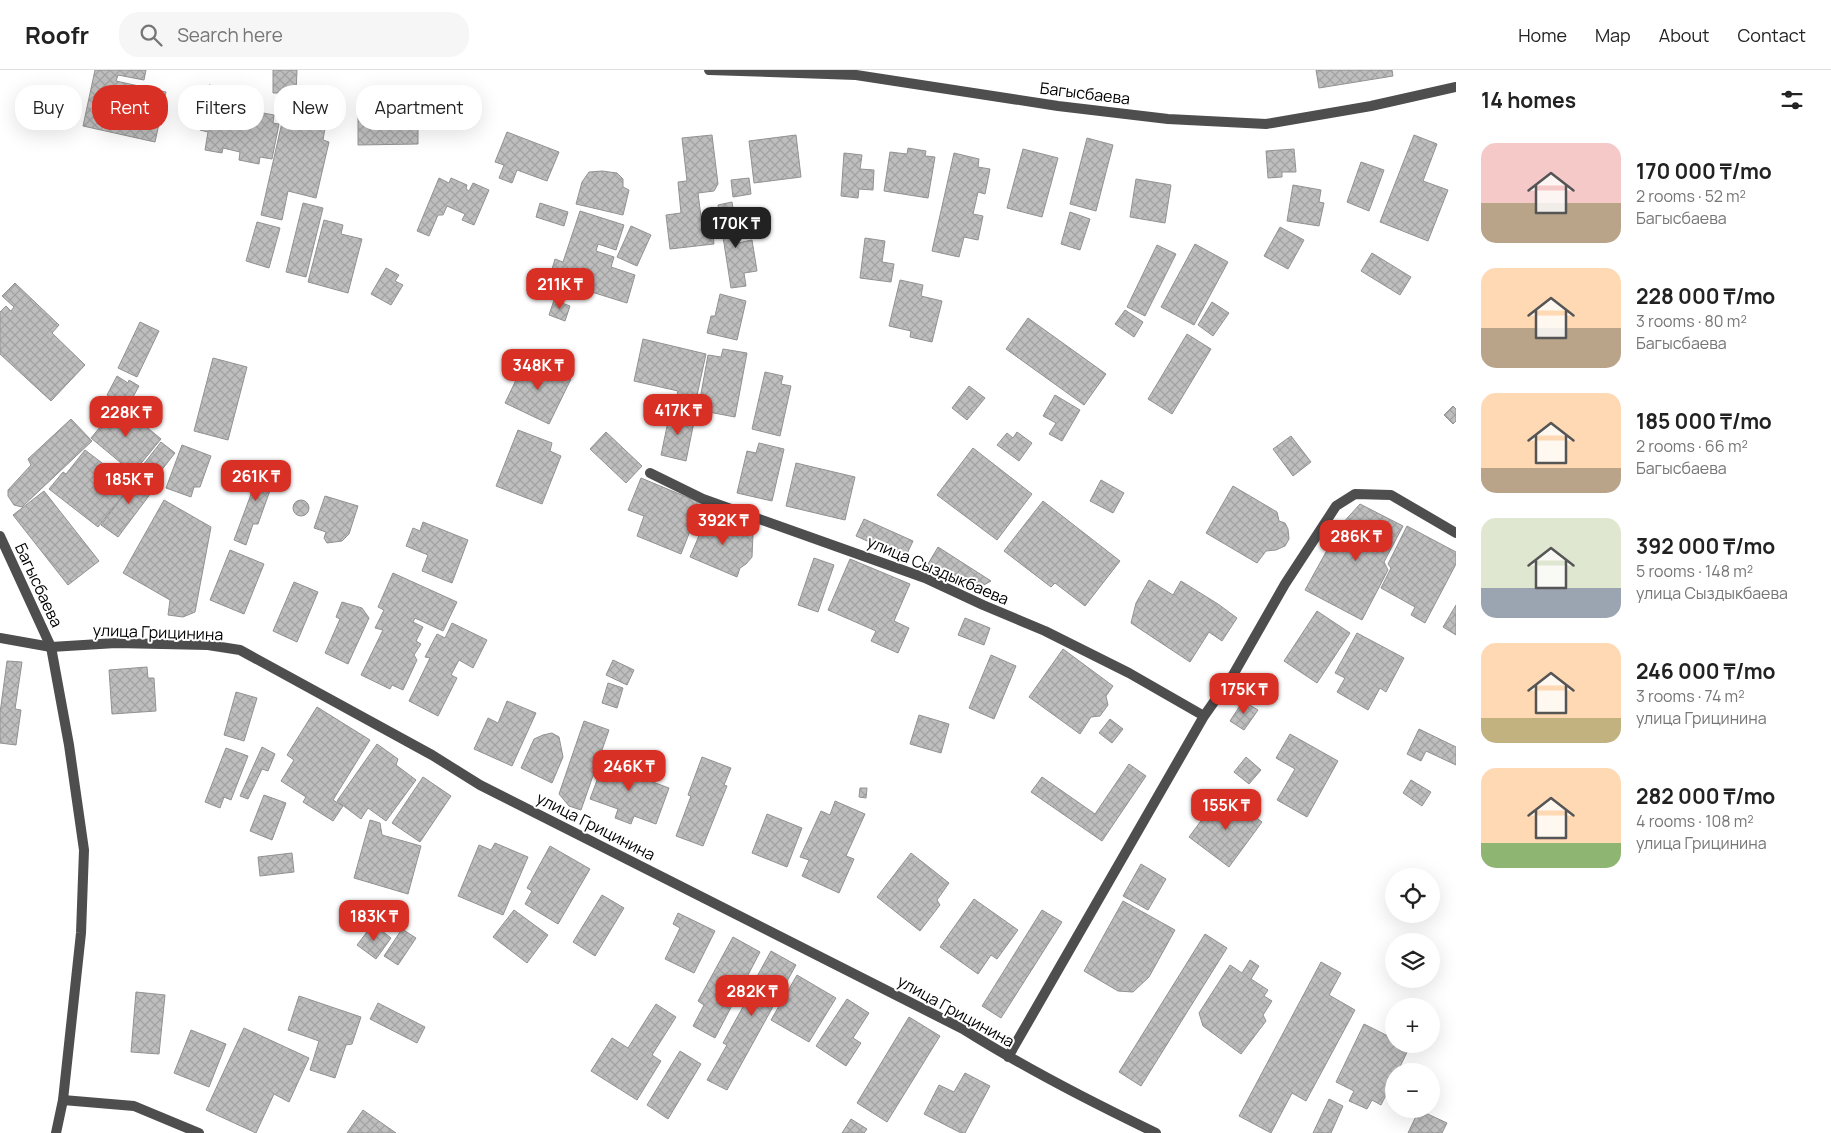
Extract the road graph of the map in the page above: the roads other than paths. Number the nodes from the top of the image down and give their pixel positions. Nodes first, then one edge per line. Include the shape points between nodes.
1 (709, 70) edge
2 (1456, 87) edge
3 (650, 473) dead end
4 (1456, 533) edge
5 (0, 536) edge
6 (0, 638) edge
7 (51, 646) junction
8 (1204, 716) junction
9 (1008, 1057) junction
10 (63, 1100) junction
11 (56, 1133) edge
12 (199, 1133) edge
13 (1156, 1133) edge

1 - 2 street, Багысбаева via 856,75 1067,107 1168,119 1266,124
3 - 8 street, улица Сыздыкбаева via 703,499 925,578 1045,631
4 - 8 street via 1391,495 1355,494 1336,506 1285,584 1233,675
5 - 7 street, Багысбаева
6 - 7 street, улица Грицинина
7 - 9 street, улица Грицинина via 116,643 208,645 240,650 432,754 480,785 963,1029
7 - 10 street, Багысбаева via 84,850 82,933
8 - 9 street
9 - 13 street, улица Грицинина via 1084,1099
10 - 11 street, Багысбаева
10 - 12 street via 134,1106

